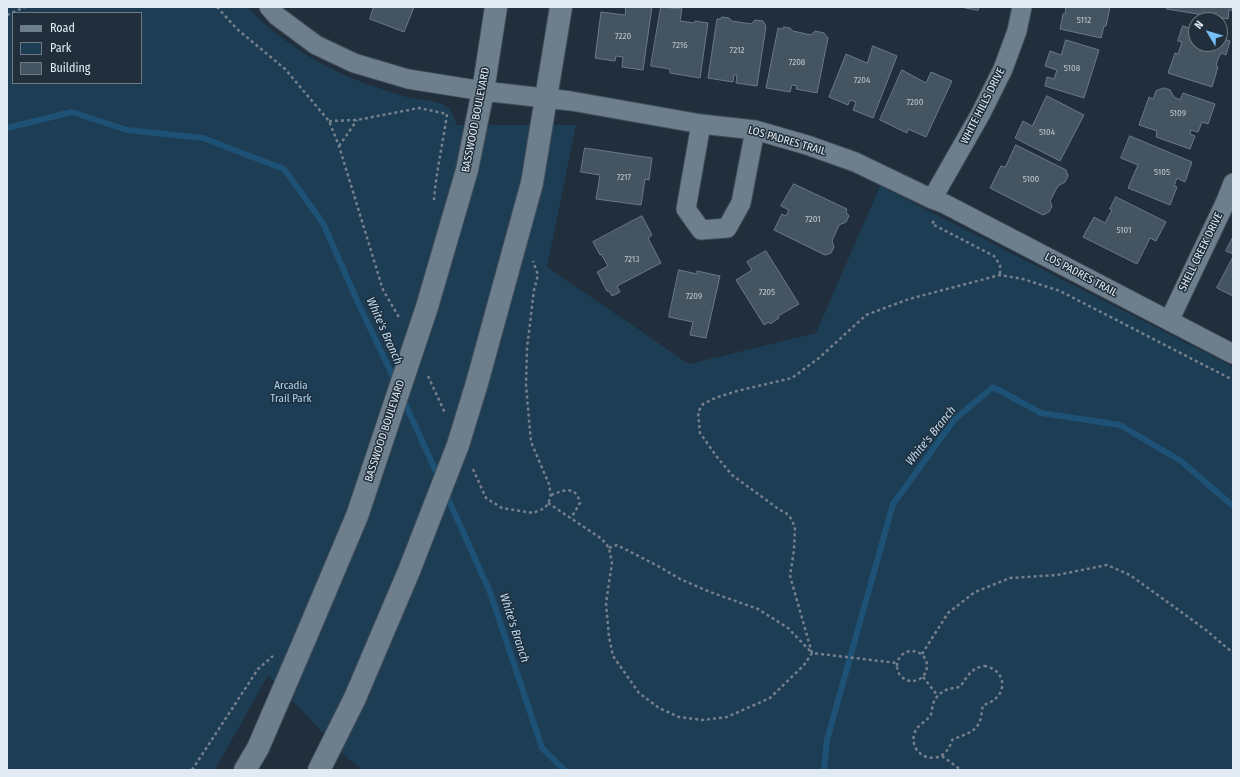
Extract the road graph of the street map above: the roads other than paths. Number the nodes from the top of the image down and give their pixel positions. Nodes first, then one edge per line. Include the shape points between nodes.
1 (269, 7) edge
2 (496, 7) edge
3 (561, 7) edge
4 (1022, 7) edge
5 (483, 90) junction
6 (547, 98) junction
7 (701, 124) junction
8 (755, 130) junction
9 (1233, 183) edge
10 (938, 201) junction
11 (1169, 321) junction
12 (1233, 354) edge
13 (245, 770) edge
14 (319, 770) edge

1 - 5 street, LOS PADRES TRAIL via 316,45 354,63 408,79
2 - 5 main road, BASSWOOD BOULEVARD
3 - 6 main road
4 - 10 street, WHITE HILLS DRIVE via 1017,31 1003,69
5 - 6 street, LOS PADRES TRAIL
5 - 13 main road, BASSWOOD BOULEVARD, bridge via 467,170 428,307 357,516 258,748
6 - 7 street, LOS PADRES TRAIL
6 - 14 main road, bridge via 532,183 458,444 418,549 355,698
7 - 8 street, LOS PADRES TRAIL
7 - 8 street via 686,209 701,230 727,228 741,203
8 - 10 street, LOS PADRES TRAIL via 855,162
9 - 11 street, SHELL CREEK DRIVE
10 - 11 street, LOS PADRES TRAIL
11 - 12 street, LOS PADRES TRAIL

